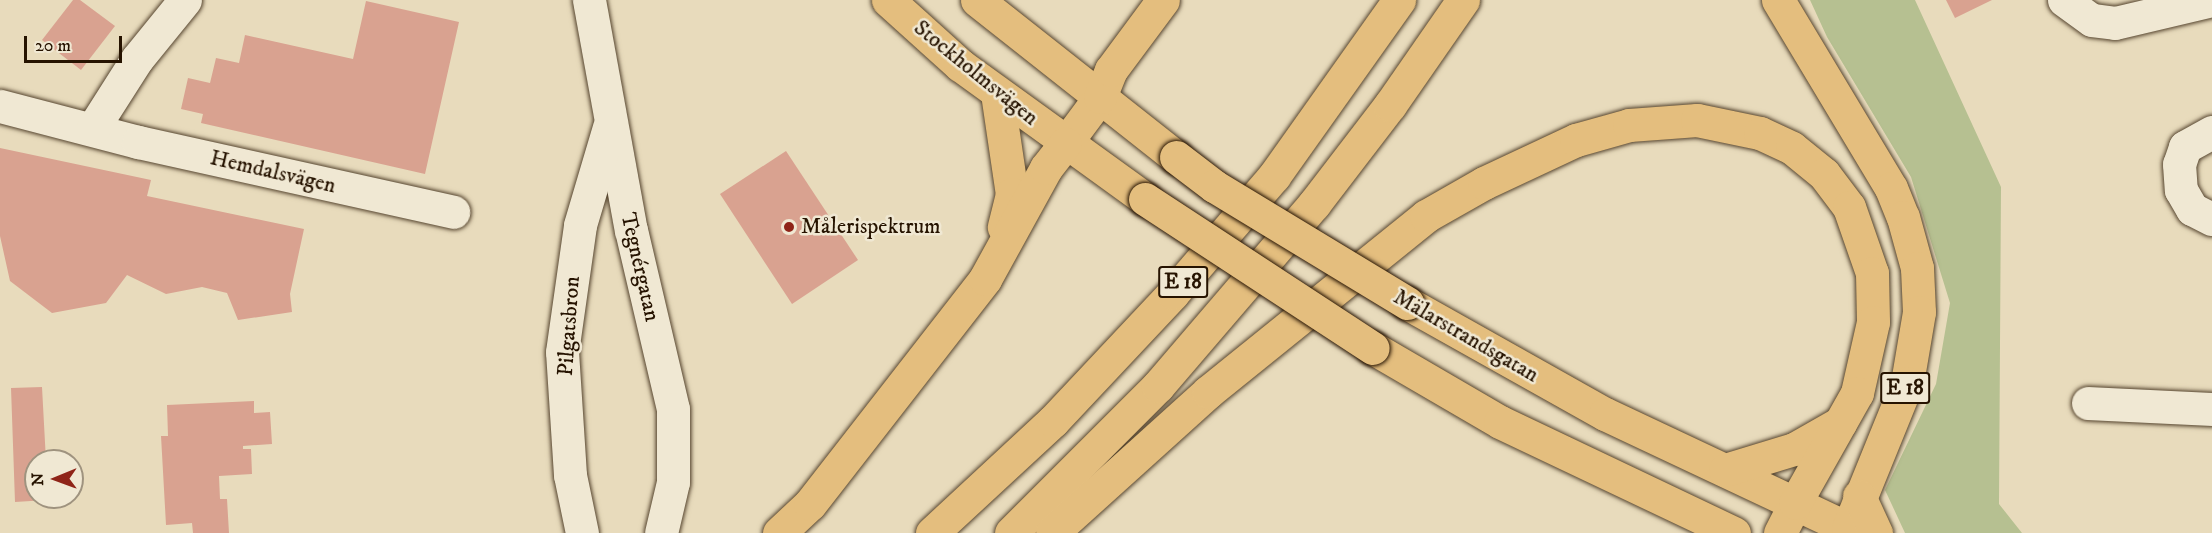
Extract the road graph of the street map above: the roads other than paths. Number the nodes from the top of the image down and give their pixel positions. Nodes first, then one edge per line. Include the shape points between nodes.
1 (185, 0) edge
2 (589, 0) edge
3 (888, 0) edge
4 (977, 0) edge
5 (1163, 0) edge
6 (1399, 0) edge
7 (1463, 0) edge
8 (1778, 0) edge
9 (2064, 0) edge
10 (2212, 0) edge
11 (997, 93) junction
12 (1100, 97) junction
13 (0, 106) edge
14 (610, 123) junction
15 (93, 128) junction
16 (2212, 132) edge
17 (1065, 144) junction
18 (453, 212) dead end
19 (2212, 219) edge
20 (996, 259) junction
21 (2088, 403) dead end
22 (2212, 409) edge
23 (1840, 423) junction
24 (1725, 470) junction
25 (1795, 503) junction
26 (1857, 532) edge
27 (582, 533) edge
28 (660, 533) edge
29 (779, 533) edge
30 (932, 533) edge
31 (1011, 533) edge
32 (1052, 533) edge
33 (1734, 533) edge
34 (1780, 533) edge

1 - 15 street via 137,59
2 - 14 street, Tegnérgatan
3 - 11 main road, Stockholmsvägen
4 - 12 main road
5 - 12 main road via 1111,69
6 - 30 main road, E 18 via 1274,176 1173,293 1053,422
7 - 31 main road, E 18 via 1314,204 1158,386
8 - 26 main road, E 18 via 1891,188 1917,268 1919,312 1907,383 1859,496
9 - 10 street via 2092,20 2115,23
11 - 17 main road, Stockholmsvägen
11 - 20 main road via 1012,194
12 - 17 main road
12 - 24 main road, Mälarstrandsgatan, bridge via 1214,186 1407,303 1605,414
13 - 15 street, Hemdalsvägen
14 - 27 street, Pilgatsbron via 580,225 562,352 570,476
14 - 28 street, Tegnérgatan via 673,409 673,482
15 - 18 street, Hemdalsvägen
16 - 19 street via 2185,147 2179,164 2181,190 2192,209
17 - 20 main road via 1046,168
17 - 33 main road, bridge via 1373,348 1500,422
20 - 29 main road via 985,279 875,422 810,504
21 - 22 street
23 - 24 main road via 1794,449
23 - 25 main road, E 18
23 - 32 main road, E 18 via 1857,393 1868,354 1874,294 1859,230 1841,194 1792,148 1760,133 1697,120 1629,125 1542,154 1426,216 1208,392
24 - 25 main road, Mälarstrandsgatan
25 - 26 main road, Mälarstrandsgatan
25 - 34 main road

